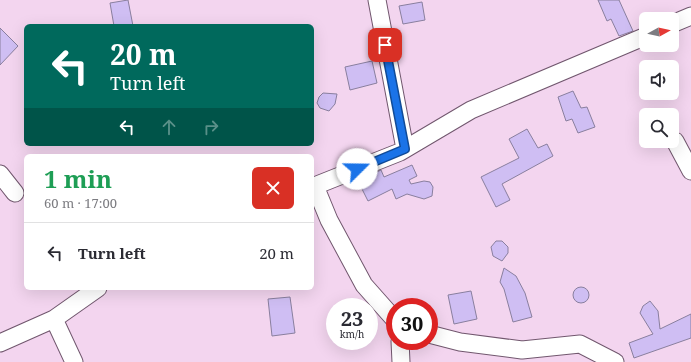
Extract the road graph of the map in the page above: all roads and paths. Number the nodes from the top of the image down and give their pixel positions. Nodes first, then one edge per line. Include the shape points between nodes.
1 (377, 0) edge
2 (691, 16) edge
3 (679, 21) edge
4 (639, 39) edge
5 (678, 148) edge
6 (405, 149) junction
7 (691, 171) edge
8 (0, 174) edge
9 (314, 186) edge
10 (314, 188) edge
11 (15, 193) dead end
12 (95, 290) edge
13 (386, 310) edge
14 (54, 318) junction
15 (438, 336) edge
16 (0, 343) edge
17 (400, 350) edge
18 (74, 362) edge
19 (401, 362) edge
20 (615, 362) edge

1 - 6 street
2 - 3 street
4 - 6 street via 471,110
5 - 7 street
6 - 9 street
8 - 11 street
10 - 13 street via 364,285
12 - 14 street
14 - 16 street
14 - 18 street
15 - 20 street via 460,342 522,350 580,344
17 - 19 street

